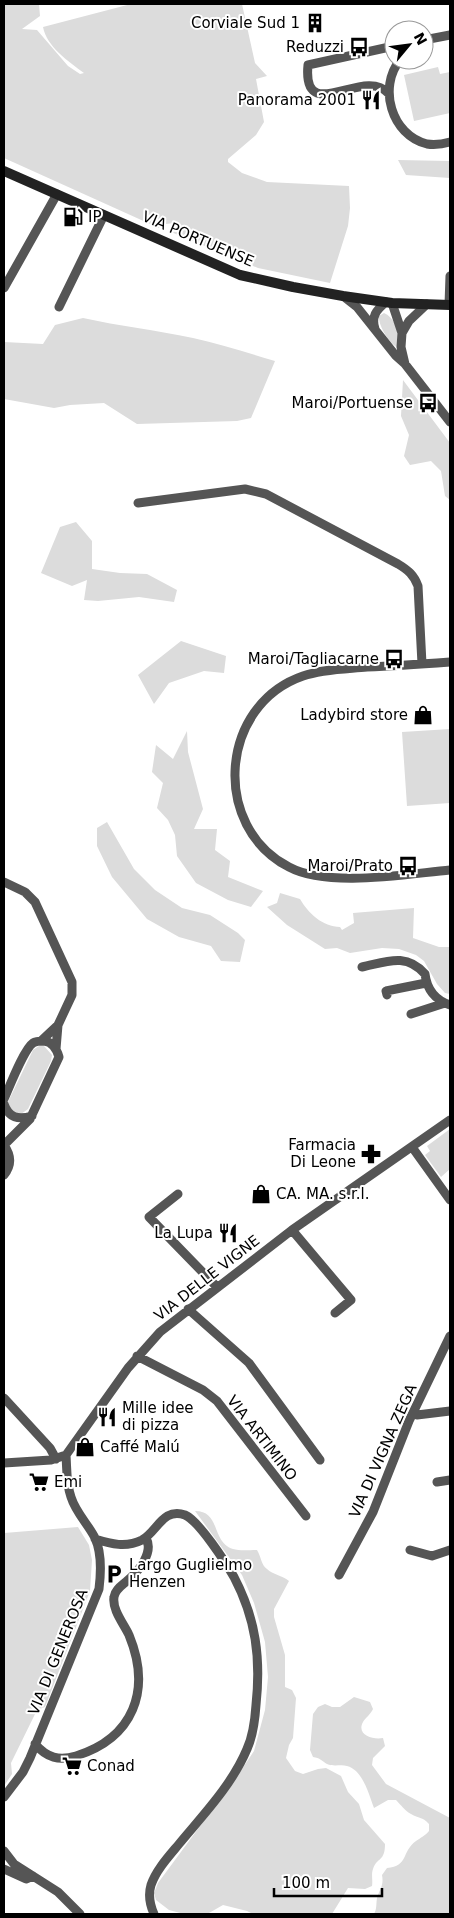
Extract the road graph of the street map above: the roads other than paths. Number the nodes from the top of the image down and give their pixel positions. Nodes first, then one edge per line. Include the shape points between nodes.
1 (450, 35) edge
2 (434, 38) edge
3 (384, 48) edge
4 (394, 70) edge
5 (388, 93) junction
6 (450, 142) edge
7 (4, 171) edge
8 (57, 194) junction
9 (104, 215) junction
10 (450, 276) edge
11 (4, 288) edge
12 (343, 296) junction
13 (389, 303) junction
14 (428, 304) junction
15 (449, 305) edge
16 (59, 307) dead end
17 (375, 330) junction
18 (402, 333) junction
19 (405, 364) junction
20 (450, 422) edge
21 (138, 503) dead end
22 (450, 662) edge
23 (422, 664) junction
24 (450, 870) edge
25 (4, 882) edge
26 (362, 967) dead end
27 (426, 983) junction
28 (387, 995) dead end
29 (448, 1004) edge
30 (410, 1014) dead end
31 (58, 1024) junction
32 (42, 1040) junction
33 (56, 1049) junction
34 (4, 1099) edge
35 (4, 1104) edge
36 (32, 1116) junction
37 (450, 1120) edge
38 (4, 1145) edge
39 (412, 1147) junction
40 (4, 1175) edge
41 (178, 1194) dead end
42 (450, 1200) edge
43 (292, 1230) junction
44 (217, 1287) junction
45 (188, 1309) junction
46 (335, 1313) dead end
47 (450, 1336) edge
48 (138, 1356) junction
49 (4, 1398) edge
50 (450, 1411) edge
51 (417, 1415) dead end
52 (66, 1454) junction
53 (56, 1458) junction
54 (320, 1460) dead end
55 (4, 1464) edge
56 (450, 1480) edge
57 (437, 1482) dead end
58 (306, 1516) dead end
59 (146, 1538) junction
60 (95, 1539) junction
61 (410, 1550) dead end
62 (450, 1550) edge
63 (339, 1575) dead end
64 (99, 1589) junction
65 (115, 1592) junction
66 (36, 1744) junction
67 (4, 1797) edge
68 (4, 1851) edge
69 (4, 1869) edge
70 (33, 1876) junction
71 (80, 1914) edge
72 (154, 1914) edge

1 - 2 street
3 - 5 street via 308,65 308,75 311,89 320,94 372,85 382,87
4 - 5 street
5 - 6 street via 392,111 409,134 427,144
7 - 8 main road, VIA PORTUENSE
8 - 9 main road, VIA PORTUENSE
8 - 11 street
9 - 12 main road, VIA PORTUENSE via 240,274
9 - 16 street
10 - 15 street
12 - 13 main road, VIA PORTUENSE
12 - 17 street via 357,307
13 - 14 main road, VIA PORTUENSE
13 - 17 street via 378,308 374,316
13 - 18 street
14 - 15 main road, VIA PORTUENSE
14 - 18 street
17 - 19 street
18 - 19 street
19 - 20 street
21 - 23 street via 245,489 266,494 398,564 408,570 418,586
22 - 23 street
23 - 24 street via 329,670 303,676 276,690 247,722 238,744 234,780 238,805 246,823 272,857 291,868 331,878
25 - 31 street via 25,892 35,902 72,982 72,995
26 - 27 street via 397,959 421,970
27 - 28 street via 386,991
27 - 29 street via 431,994
29 - 30 street
31 - 32 street
31 - 33 street
32 - 33 street
32 - 34 street via 33,1042 27,1050
33 - 36 street via 59,1057
35 - 36 street via 13,1117
36 - 38 street
37 - 39 street, VIA DELLE VIGNE
38 - 40 street via 10,1157
39 - 42 street
39 - 43 street, VIA DELLE VIGNE
41 - 44 street via 149,1217
43 - 44 street, VIA DELLE VIGNE
43 - 46 street via 350,1300
44 - 45 street, VIA DELLE VIGNE
45 - 48 street, VIA DELLE VIGNE via 156,1335
45 - 54 street via 249,1363
47 - 63 street, VIA DI VIGNA ZEGA via 409,1421 373,1512
48 - 52 street, VIA DELLE VIGNE
48 - 58 street, VIA ARTIMINO via 203,1390 216,1401
49 - 53 street
50 - 51 street
52 - 53 street
52 - 60 street, VIA DI GENEROSA via 72,1498
53 - 55 street
56 - 57 street
59 - 60 street via 121,1545
59 - 65 street via 144,1560 132,1577
59 - 72 street via 159,1522 171,1515 184,1515 193,1521 224,1561 237,1584 252,1624 258,1657 256,1708 248,1748 234,1774 154,1878 149,1895
60 - 64 street, VIA DI GENEROSA via 100,1565
61 - 62 street via 432,1556
64 - 65 street
64 - 66 street, VIA DI GENEROSA
65 - 66 street via 115,1606 136,1655 138,1687 125,1725 111,1739 72,1757 48,1756
66 - 67 street, VIA DI GENEROSA via 24,1772
68 - 70 street via 14,1864
69 - 70 street via 26,1879
70 - 71 street via 58,1892

